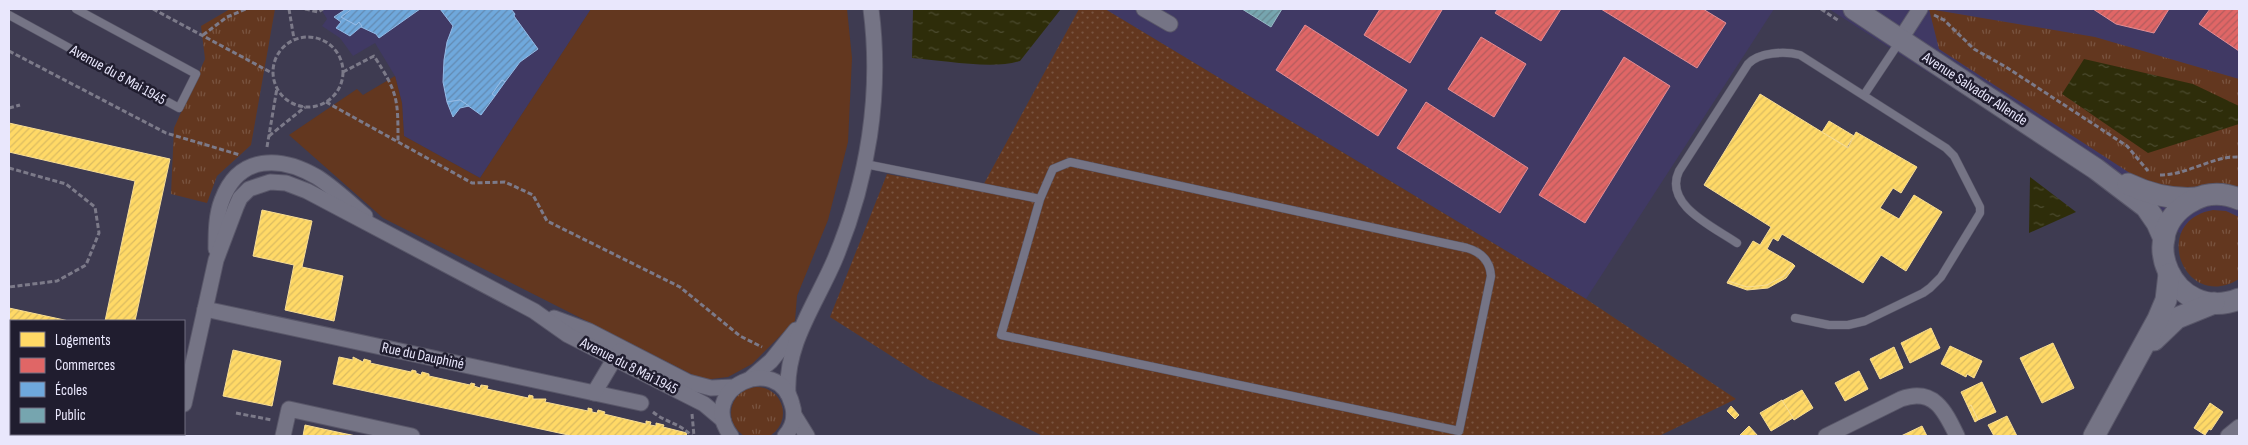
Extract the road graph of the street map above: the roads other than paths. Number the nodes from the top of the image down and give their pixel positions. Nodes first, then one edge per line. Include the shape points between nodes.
1 (76, 9) edge
2 (871, 9) edge
3 (1144, 9) edge
4 (1925, 11) edge
5 (9, 15) edge
6 (1849, 17) edge
7 (1170, 24) dead end
8 (1900, 40) junction
9 (1864, 96) junction
10 (865, 164) junction
11 (2096, 169) junction
12 (2237, 196) edge
13 (2198, 198) junction
14 (1040, 199) junction
15 (382, 229) junction
16 (2164, 239) junction
17 (1736, 243) dead end
18 (216, 260) junction
19 (2169, 274) junction
20 (2239, 299) edge
21 (2214, 303) junction
22 (205, 309) junction
23 (808, 312) junction
24 (1794, 318) dead end
25 (618, 353) junction
26 (2133, 366) junction
27 (750, 378) junction
28 (734, 387) junction
29 (594, 393) junction
30 (788, 394) junction
31 (185, 399) edge
32 (641, 403) road end
33 (794, 415) junction
34 (723, 420) junction
35 (2239, 427) edge
36 (285, 430) edge
37 (412, 436) edge
38 (730, 436) edge
39 (785, 436) edge
40 (808, 436) edge
41 (1826, 436) edge
42 (1957, 436) edge
43 (2094, 436) edge
44 (2228, 436) edge

1 - 5 lane, Avenue du 8 Mai 1945 via 196,74 179,108
2 - 10 street via 875,77
3 - 7 street
4 - 8 street
6 - 8 street, Avenue Salvador Allende
8 - 9 lane
8 - 11 street, Avenue Salvador Allende
9 - 17 lane via 1794,53 1763,56 1748,64 1679,171 1676,181 1682,204
9 - 24 lane via 1951,152 1980,207 1979,217 1936,283 1923,293 1855,324 1829,325
10 - 14 lane
10 - 23 street via 847,229
11 - 13 street, Avenue Salvador Allende via 2151,194 2180,199
11 - 16 street, Avenue Salvador Allende via 2146,208
12 - 13 street, Avenue Salvador Allende via 2215,194
13 - 16 street via 2175,214
14 - 14 lane via 1053,169 1070,162 1479,252 1489,263 1491,276 1459,431 1001,335
15 - 18 street, Avenue du 8 Mai 1945 via 296,186 262,183 240,198
15 - 18 street, Avenue du 8 Mai 1945 via 317,177 282,162 266,163 242,172 225,192 218,214
15 - 25 street, Avenue du 8 Mai 1945 via 534,311 568,334
16 - 19 street via 2164,257
18 - 22 street
19 - 21 street via 2190,296
19 - 26 street via 2164,306
20 - 21 street
21 - 26 street via 2172,322
22 - 29 street, Rue du Dauphiné
22 - 31 street
23 - 27 street via 776,354
23 - 30 street via 792,351 787,375
25 - 28 street, Avenue du 8 Mai 1945 via 688,382 711,388
25 - 29 street
25 - 34 street, Avenue du 8 Mai 1945 via 697,400
26 - 43 street
27 - 28 street
27 - 30 street via 772,380
28 - 34 street via 723,404
29 - 32 street, Rue du Dauphiné
30 - 33 street
33 - 39 street
33 - 40 street
34 - 38 street
35 - 44 street
36 - 37 street via 289,409
41 - 42 street via 1913,396 1941,406

